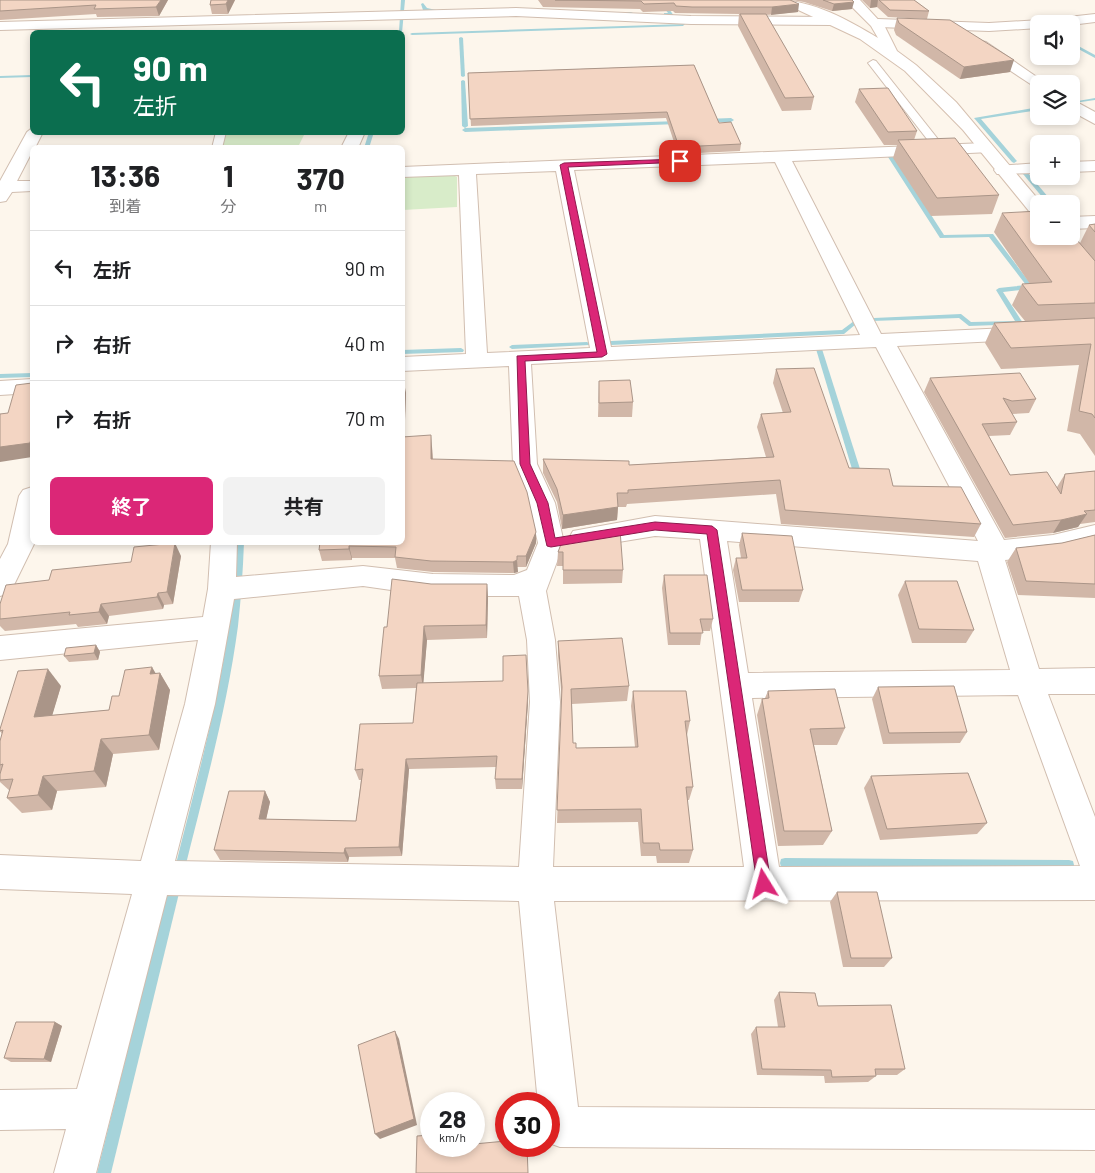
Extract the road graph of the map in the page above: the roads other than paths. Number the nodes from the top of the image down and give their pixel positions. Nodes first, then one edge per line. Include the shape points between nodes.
1 (388, 0) edge
2 (566, 0) edge
3 (784, 0) edge
4 (852, 0) edge
5 (392, 14) junction
6 (574, 14) junction
7 (1095, 18) edge
8 (1080, 20) edge
9 (832, 21) junction
10 (878, 23) junction
11 (1030, 25) edge
12 (0, 26) edge
13 (951, 26) junction
14 (92, 28) edge
15 (390, 30) edge
16 (891, 52) junction
17 (873, 62) dead end
18 (1030, 77) edge
19 (1080, 110) edge
20 (1095, 119) edge
21 (33, 135) edge
22 (985, 148) junction
23 (941, 150) junction
24 (781, 156) junction
25 (564, 165) junction
26 (1095, 166) edge
27 (1080, 167) edge
28 (1030, 168) edge
29 (467, 169) junction
30 (1003, 170) junction
31 (405, 172) edge
32 (30, 186) edge
33 (2, 190) edge
34 (1030, 202) edge
35 (1095, 222) edge
36 (1080, 223) edge
37 (1095, 330) edge
38 (879, 340) junction
39 (602, 354) junction
40 (520, 358) junction
41 (477, 361) junction
42 (405, 364) edge
43 (30, 386) edge
44 (0, 388) edge
45 (30, 505) edge
46 (712, 530) junction
47 (1095, 536) edge
48 (551, 543) junction
49 (224, 545) edge
50 (993, 551) junction
51 (538, 577) junction
52 (0, 585) edge
53 (226, 589) junction
54 (215, 627) junction
55 (0, 648) edge
56 (1028, 681) junction
57 (1095, 681) edge
58 (734, 686) junction
59 (1095, 862) edge
60 (0, 872) edge
61 (160, 879) junction
62 (1095, 883) edge
63 (764, 884) junction
64 (535, 885) junction
65 (92, 1109) junction
66 (0, 1110) edge
67 (1095, 1130) edge
68 (75, 1173) edge

1 - 5 street
2 - 6 street
3 - 9 street
4 - 10 street
5 - 6 street
5 - 14 street
5 - 15 street
6 - 9 street via 638,12 691,20
7 - 8 street
9 - 16 street
10 - 13 street
10 - 16 street
11 - 13 street
12 - 14 street
13 - 18 street
16 - 22 street via 940,97
17 - 23 lane
19 - 20 street
21 - 33 street
22 - 23 street
22 - 30 street
23 - 24 street
24 - 25 street
24 - 38 street
25 - 29 street
25 - 39 street
26 - 27 street
28 - 30 street
29 - 31 street
29 - 41 street
30 - 34 street
32 - 33 street
35 - 36 street
37 - 38 street
38 - 39 street
38 - 50 street
39 - 40 street
40 - 41 street
40 - 48 street via 525,464 542,503
41 - 42 street
43 - 44 street
45 - 52 street via 21,544
46 - 48 street via 655,526
46 - 50 street
46 - 58 street
47 - 50 street via 1054,545
48 - 51 street
49 - 53 street
50 - 56 street
51 - 53 street via 516,586 433,585 363,576
51 - 64 street via 532,591 541,640 545,702
53 - 54 street
54 - 55 street
54 - 61 street
56 - 57 street
56 - 58 street
56 - 59 street
58 - 63 street
60 - 61 street
61 - 64 street
61 - 65 street
62 - 63 street
63 - 64 street
64 - 67 street via 560,1127
65 - 66 street
65 - 68 street

